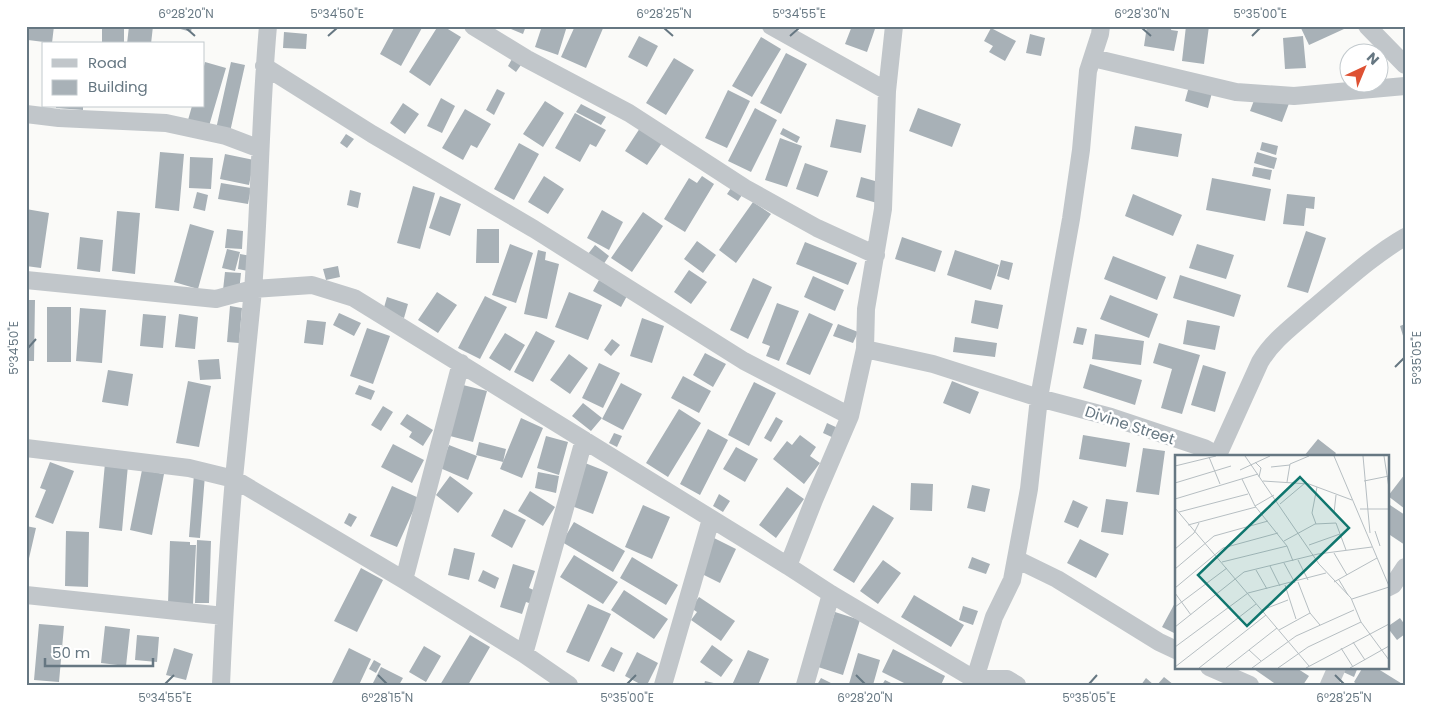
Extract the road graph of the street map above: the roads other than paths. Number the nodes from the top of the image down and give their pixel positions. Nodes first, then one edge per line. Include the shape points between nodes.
1 (268, 26) edge
2 (473, 26) edge
3 (771, 26) edge
4 (894, 26) edge
5 (1101, 26) edge
6 (1367, 26) edge
7 (1093, 58) junction
8 (1405, 65) edge
9 (264, 66) junction
10 (1405, 86) edge
11 (887, 92) junction
12 (26, 114) edge
13 (260, 149) junction
14 (1405, 237) edge
15 (876, 255) junction
16 (26, 280) edge
17 (253, 289) junction
18 (865, 349) junction
19 (461, 363) junction
20 (1039, 398) junction
21 (850, 416) junction
22 (584, 440) junction
23 (26, 448) edge
24 (1217, 455) edge
25 (1219, 455) edge
26 (234, 479) junction
27 (711, 519) junction
28 (1016, 559) junction
29 (788, 566) junction
30 (1405, 566) edge
31 (404, 580) junction
32 (1388, 588) edge
33 (830, 594) junction
34 (26, 595) edge
35 (224, 616) junction
36 (1175, 650) edge
37 (524, 654) junction
38 (1211, 668) edge
39 (1337, 668) edge
40 (973, 682) edge
41 (561, 683) edge
42 (221, 685) edge
43 (664, 685) edge
44 (805, 685) edge
45 (1017, 685) edge
46 (1250, 685) edge
47 (1329, 685) edge

1 - 9 street
2 - 15 street via 527,59 630,113 745,188 817,228
3 - 11 street
4 - 11 street
5 - 7 street
6 - 8 street
7 - 10 street via 1236,92 1294,96
7 - 20 street via 1088,71 1071,220
9 - 13 street
9 - 21 street via 534,229 744,361
11 - 15 street via 884,209
12 - 13 street via 166,123 226,136
13 - 17 street
14 - 25 street via 1389,245 1267,349
15 - 18 street via 866,309
16 - 17 street via 216,299
17 - 19 street via 312,285 354,298
17 - 26 street
18 - 20 street, Divine Street via 932,364
18 - 21 street
19 - 22 street
19 - 31 street
20 - 24 street, Divine Street via 1156,431
20 - 28 street via 1029,489
21 - 29 street
22 - 27 street
22 - 37 street
23 - 26 street via 189,468
26 - 31 street
26 - 35 street
27 - 29 street
27 - 43 street
28 - 36 street via 1057,579
28 - 40 street via 1012,580 994,617
29 - 33 street
30 - 32 street
31 - 37 street
33 - 40 street
33 - 44 street
34 - 35 street
35 - 42 street
37 - 41 street
38 - 46 street
39 - 47 street
40 - 45 street via 1007,679

